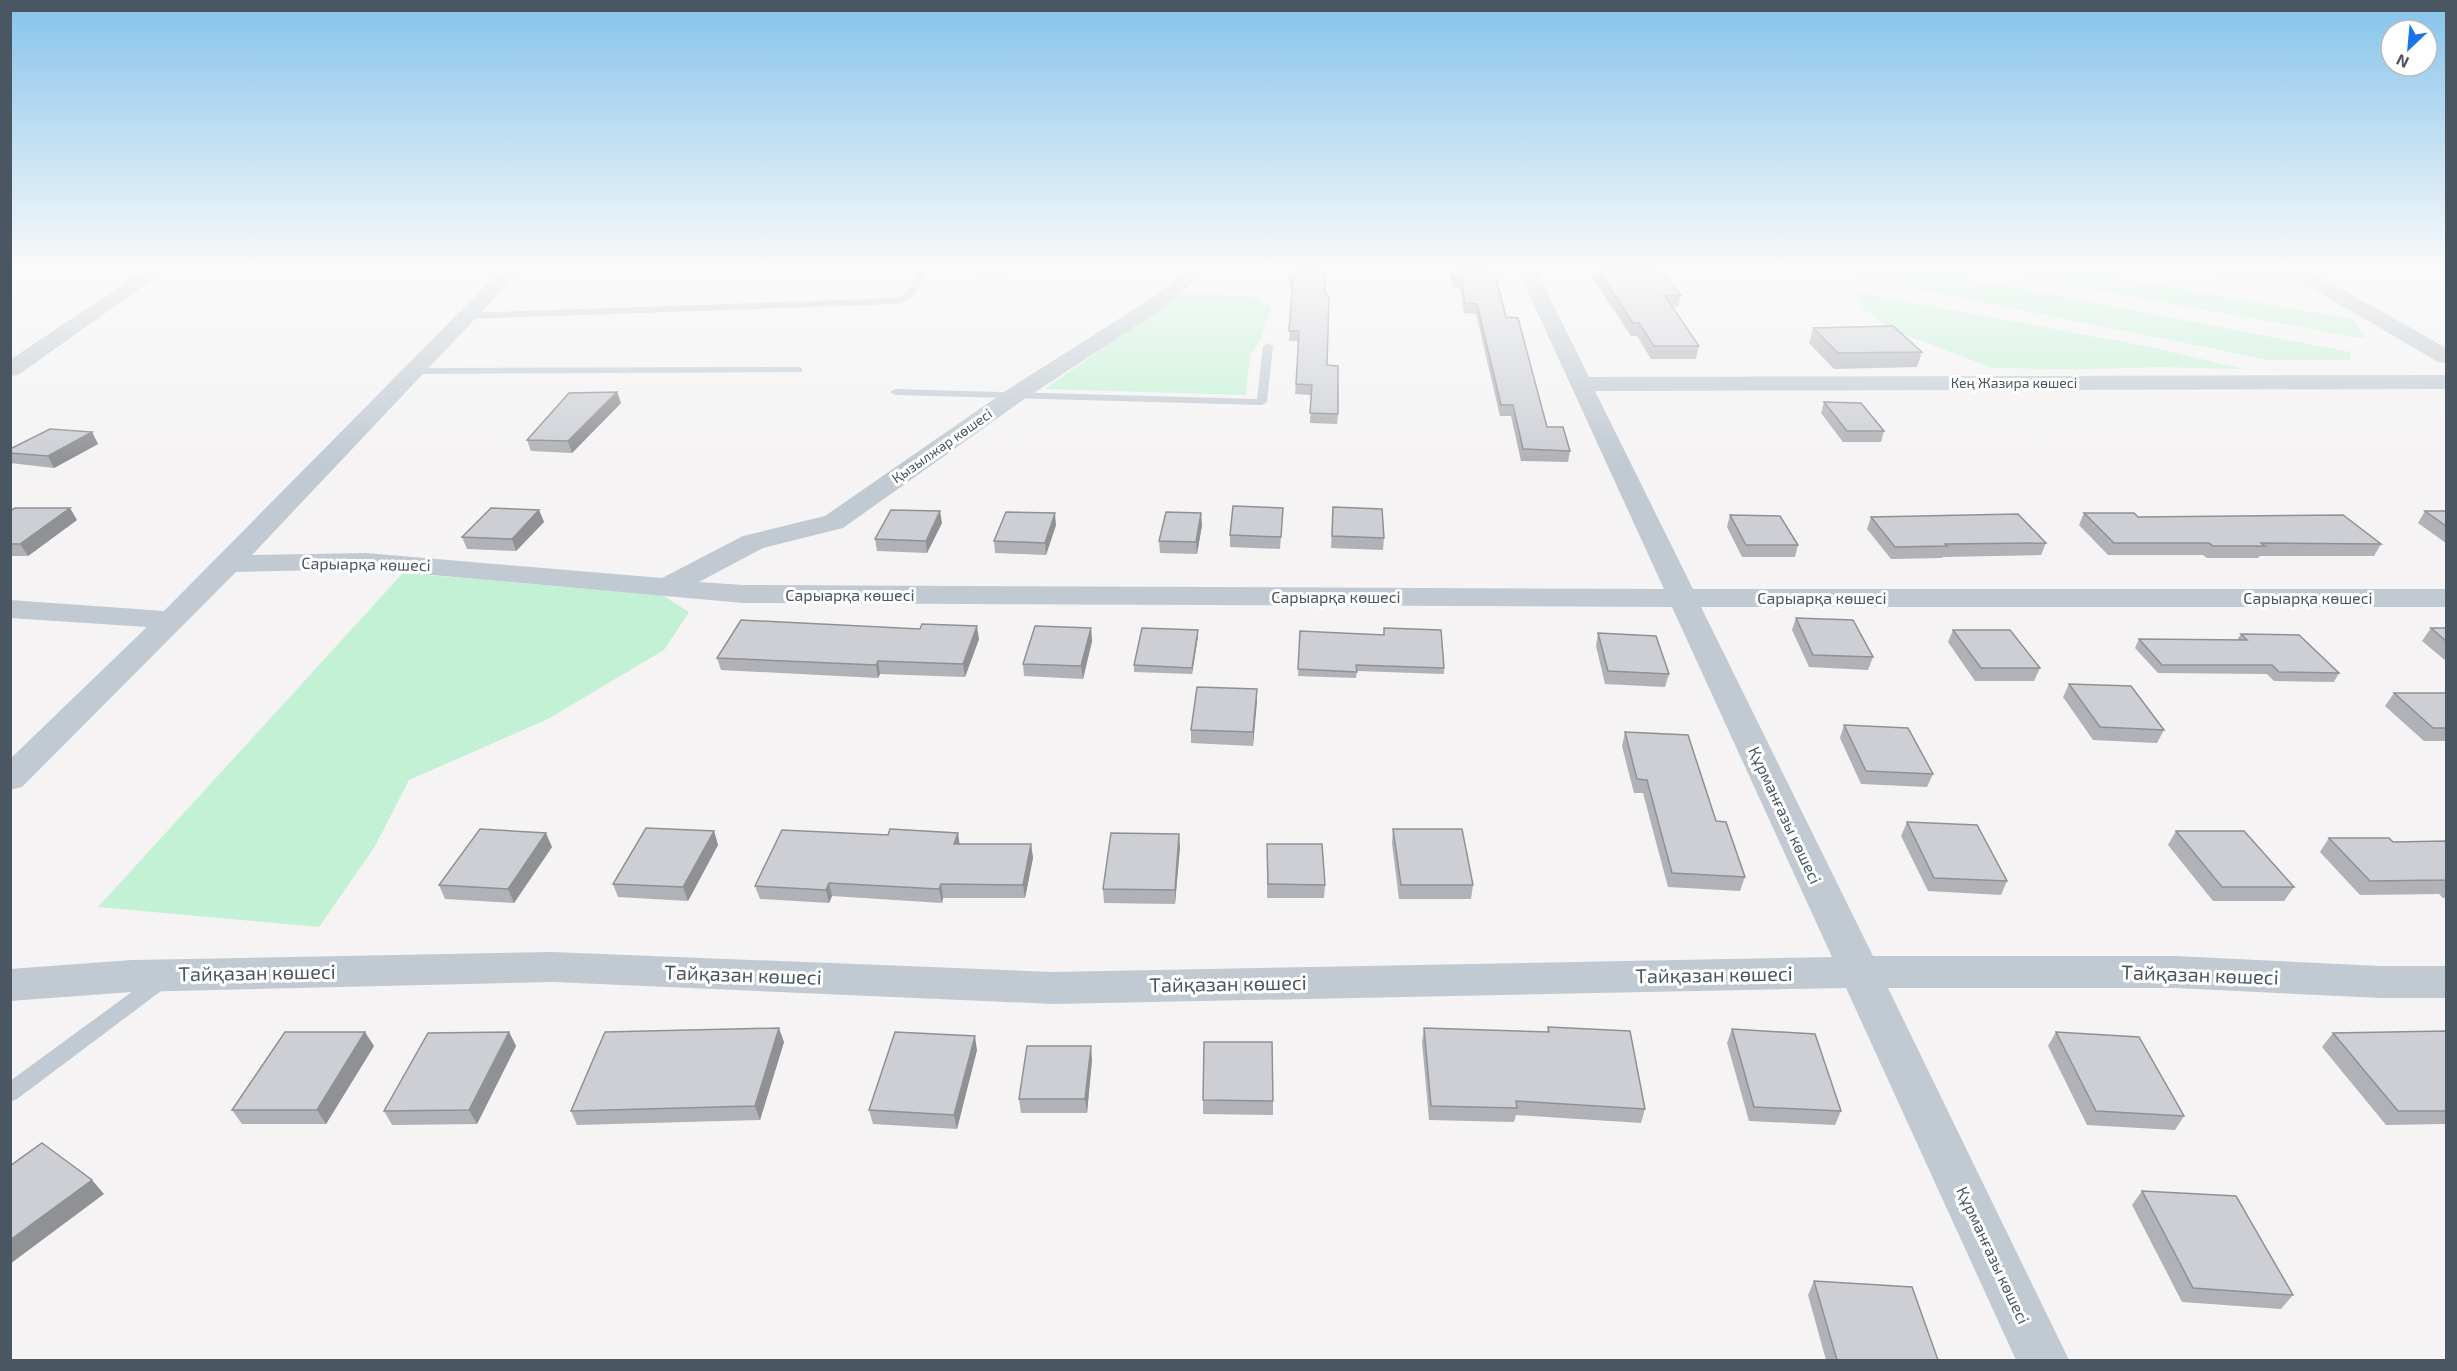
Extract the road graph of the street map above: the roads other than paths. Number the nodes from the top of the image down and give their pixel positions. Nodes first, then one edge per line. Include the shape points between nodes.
1 (63, 334) edge
2 (449, 334) edge
3 (1110, 334) edge
4 (1557, 334) edge
5 (2406, 334) edge
6 (1268, 346) dead end
7 (2446, 357) edge
8 (10, 370) edge
9 (798, 370) dead end
10 (413, 371) junction
11 (2446, 382) edge
12 (1581, 384) junction
13 (895, 392) dead end
14 (1015, 395) junction
15 (228, 564) junction
16 (667, 587) junction
17 (1683, 598) junction
18 (2446, 598) edge
19 (10, 609) edge
20 (171, 620) junction
21 (10, 779) edge
22 (1858, 972) junction
23 (169, 975) junction
24 (2446, 982) edge
25 (10, 986) edge
26 (10, 1093) edge
27 (2043, 1360) edge

1 - 8 street
2 - 10 street
3 - 14 street, Қызылжар көшесі
4 - 12 street, Құрманғазы көшесі
5 - 7 street
6 - 14 lane via 1262,402
9 - 10 lane
10 - 15 street
11 - 12 street, Кең Жазира көшесі
12 - 17 street, Құрманғазы көшесі
13 - 14 lane
14 - 16 street, Қызылжар көшесі via 834,522 753,542
15 - 16 street, Сарыарқа көшесі via 366,561
15 - 20 street
16 - 17 street, Сарыарқа көшесі via 755,594
17 - 18 street, Сарыарқа көшесі
17 - 22 street, Құрманғазы көшесі
19 - 20 street
20 - 21 street
22 - 23 street, Тайқазан көшесі via 1054,988 553,968
22 - 24 street, Тайқазан көшесі via 2175,972
22 - 27 street, Құрманғазы көшесі
23 - 25 street, Тайқазан көшесі
23 - 26 lane

